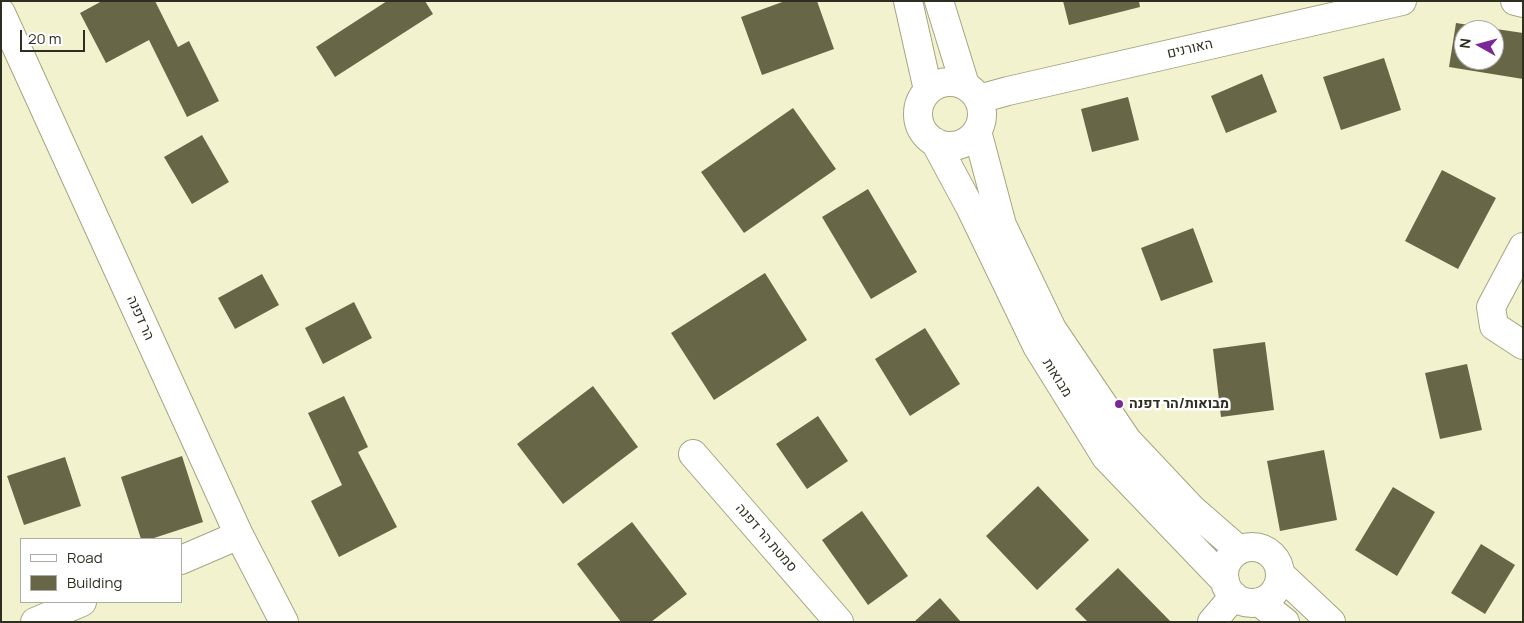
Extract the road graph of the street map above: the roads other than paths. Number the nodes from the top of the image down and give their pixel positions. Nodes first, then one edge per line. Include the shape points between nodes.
1 (908, 1) edge
2 (939, 1) edge
3 (1402, 1) edge
4 (1515, 1) edge
5 (1523, 3) edge
6 (1, 13) edge
7 (928, 90) junction
8 (972, 92) junction
9 (977, 131) junction
10 (935, 142) junction
11 (1523, 247) edge
12 (1523, 345) edge
13 (694, 454) dead end
14 (239, 535) junction
15 (1239, 550) junction
16 (182, 560) edge
17 (1280, 574) junction
18 (1239, 593) junction
19 (80, 603) edge
20 (36, 622) edge
21 (284, 622) edge
22 (839, 622) edge
23 (1212, 622) edge
24 (1285, 622) edge
25 (1331, 622) edge

1 - 7 street
2 - 8 street
3 - 8 street, האורנים via 1008,91
4 - 5 street
6 - 14 street, הר דפנה
7 - 8 street via 946,82 956,82
7 - 10 street via 918,108 918,118 924,132
8 - 9 street via 982,110
9 - 10 street via 954,146
9 - 15 street, מבואות via 1002,225 1052,329 1127,440 1192,509
10 - 18 street, מבואות via 1037,346 1106,457
11 - 12 street via 1491,307 1494,326
13 - 22 street, סמטת הר דפנה
14 - 16 street
14 - 21 street, הר דפנה
15 - 17 street via 1257,547 1266,550 1278,564
15 - 18 street via 1227,563 1224,572
17 - 18 street via 1279,583 1268,598
17 - 25 street
18 - 23 street
18 - 24 street, מבואות
19 - 20 street

